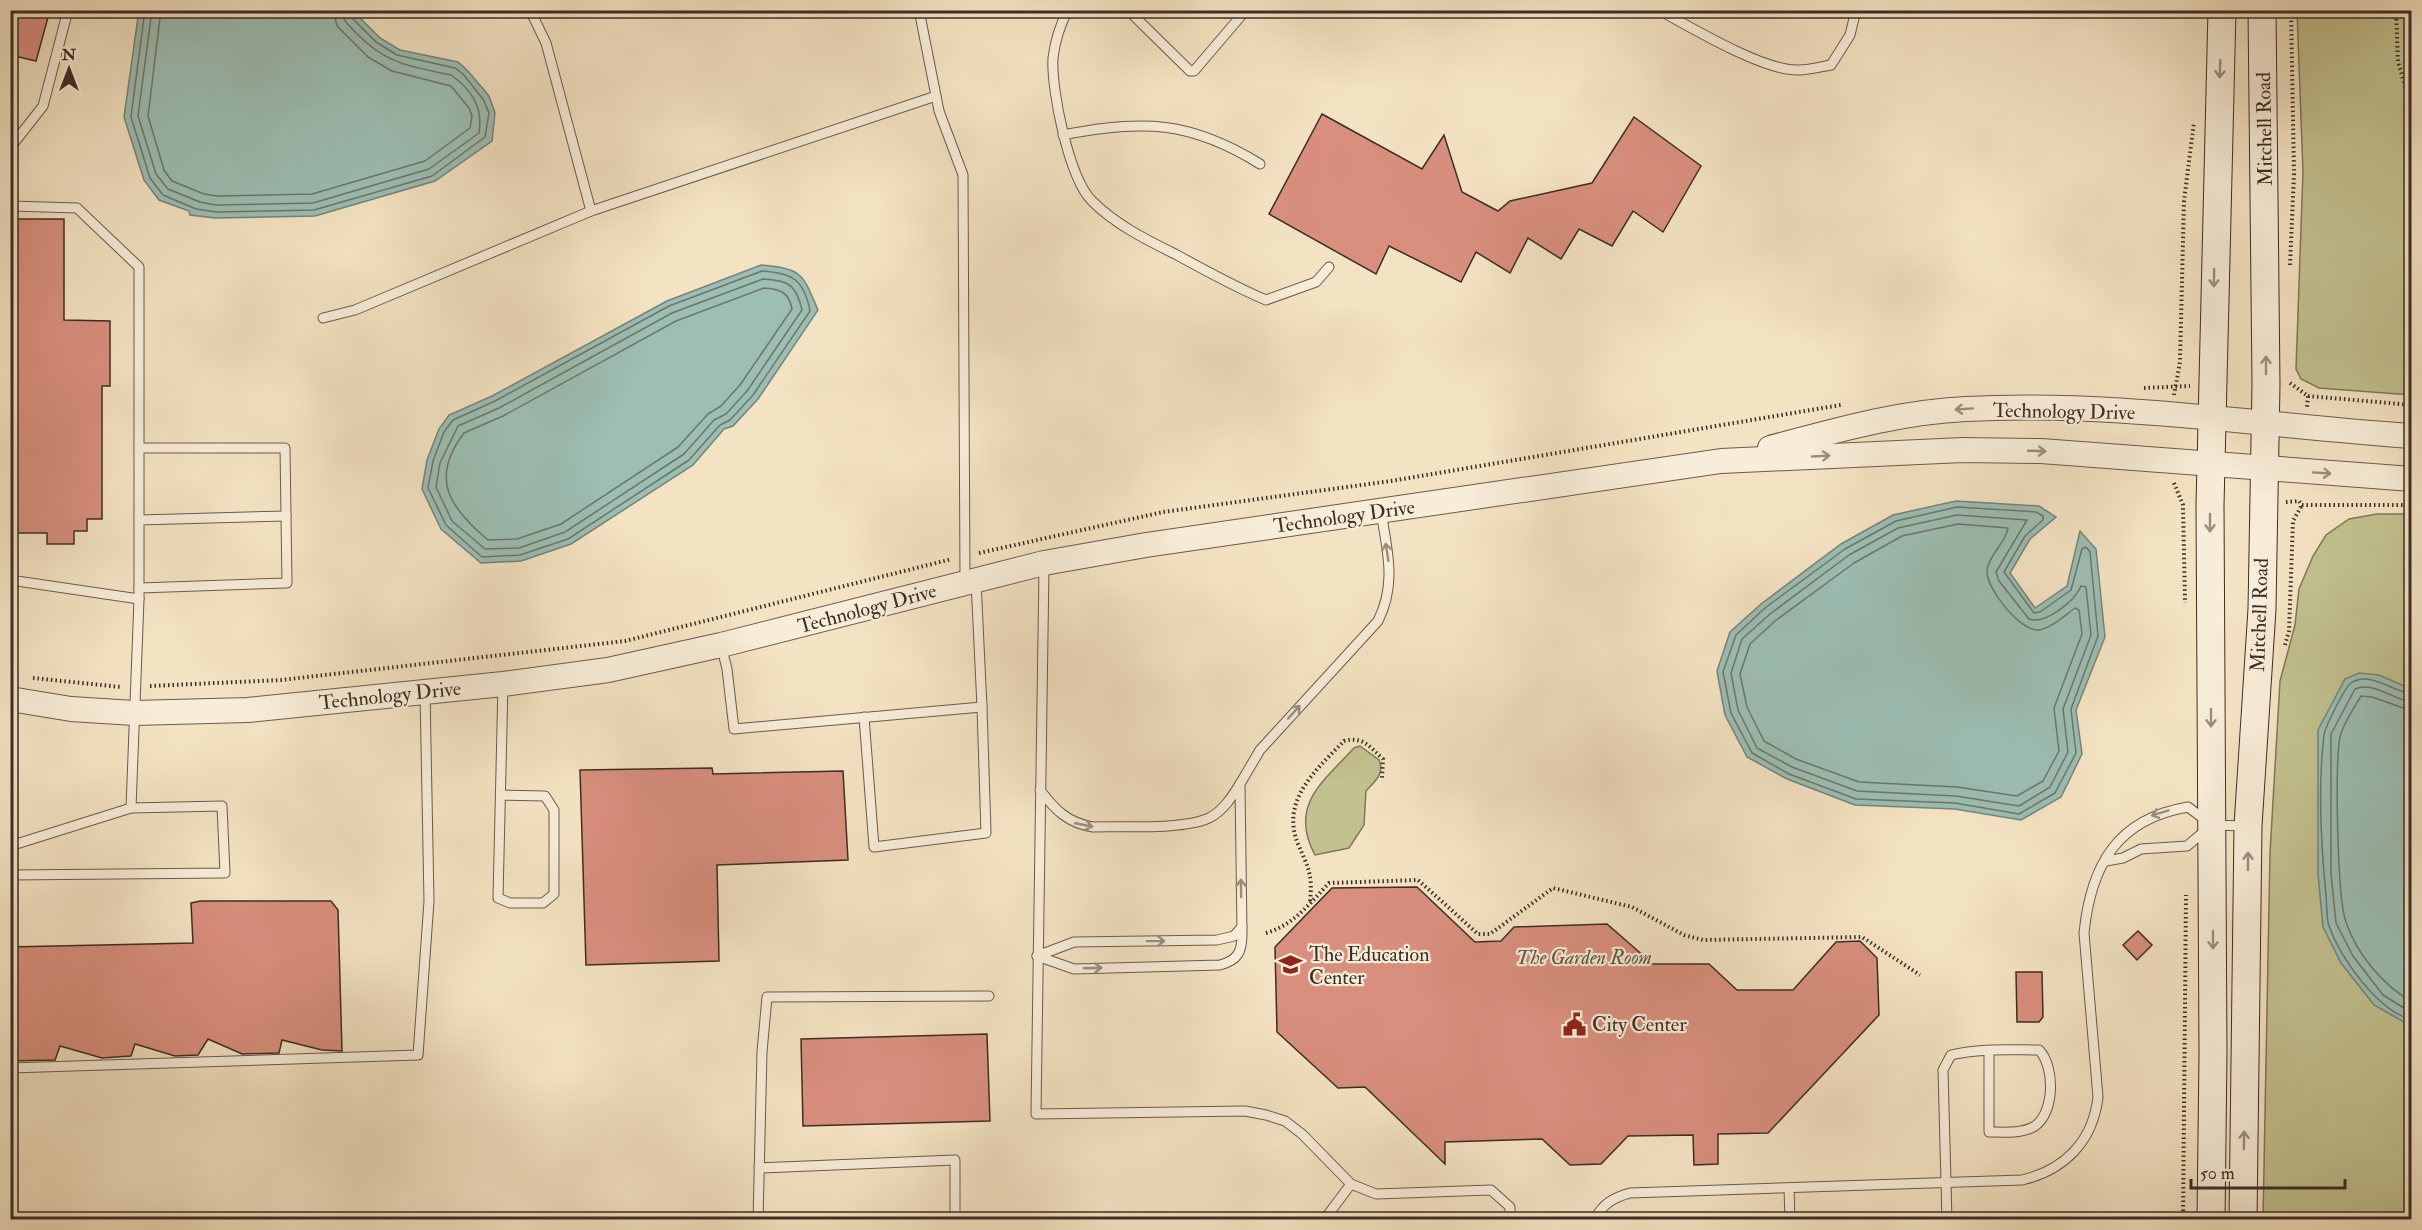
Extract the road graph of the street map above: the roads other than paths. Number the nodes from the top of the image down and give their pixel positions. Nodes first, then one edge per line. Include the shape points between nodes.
1 (68, 10) edge
2 (530, 10) edge
3 (919, 10) edge
4 (1068, 10) edge
5 (1128, 10) edge
6 (1246, 10) edge
7 (1659, 10) edge
8 (1856, 10) edge
9 (2222, 10) edge
10 (2262, 10) edge
11 (936, 96) junction
12 (1063, 135) junction
13 (10, 148) edge
14 (1260, 164) dead end
15 (10, 206) edge
16 (591, 211) junction
17 (1329, 267) dead end
18 (323, 318) dead end
19 (2211, 418) junction
20 (2265, 423) junction
21 (2412, 436) edge
22 (139, 448) junction
23 (1721, 461) junction
24 (2211, 465) junction
25 (2264, 469) junction
26 (2412, 479) edge
27 (1380, 510) junction
28 (286, 516) junction
29 (139, 520) junction
30 (1044, 563) junction
31 (10, 579) edge
32 (970, 581) junction
33 (139, 588) junction
34 (139, 599) junction
35 (721, 645) junction
36 (503, 684) junction
37 (425, 691) junction
38 (10, 699) edge
39 (982, 707) junction
40 (134, 713) junction
41 (864, 717) junction
42 (1240, 784) junction
43 (1040, 790) junction
44 (501, 795) junction
45 (131, 808) junction
46 (2212, 825) junction
47 (2248, 826) junction
48 (10, 846) edge
49 (2106, 861) junction
50 (10, 875) edge
51 (1242, 927) junction
52 (1037, 956) junction
53 (989, 996) dead end
54 (1989, 1051) junction
55 (10, 1068) edge
56 (759, 1168) junction
57 (1946, 1182) junction
58 (1351, 1184) junction
59 (1789, 1188) junction
60 (758, 1220) edge
61 (955, 1220) edge
62 (1324, 1220) edge
63 (1510, 1220) edge
64 (1594, 1220) edge
65 (1790, 1220) edge
66 (1947, 1220) edge
67 (2211, 1220) edge
68 (2243, 1220) edge

1 - 13 lane via 43,106
2 - 16 lane via 546,43
3 - 11 lane
4 - 12 lane via 1059,27 1053,59
5 - 6 lane via 1194,71
7 - 8 lane via 1727,47 1782,68 1798,70 1830,65 1850,35
9 -> 19 main road
20 -> 10 main road, Mitchell Road
11 - 16 lane
11 - 32 lane via 963,175
12 - 14 lane via 1132,124 1165,126 1233,147
12 - 17 lane via 1091,200 1128,230 1235,288 1266,300 1316,282
15 - 22 lane via 77,208 139,267
16 - 18 lane via 355,310
19 - 20 street, Technology Drive
19 -> 23 street, Technology Drive via 2051,409 1965,409 1863,424
19 - 24 main road
20 - 21 street, Technology Drive
20 - 25 main road, Mitchell Road
22 - 28 lane via 285,448
22 - 29 lane
23 -> 24 street, Technology Drive via 1963,450 2041,451
23 - 27 street, Technology Drive
24 - 25 street, Technology Drive
24 -> 46 main road
25 -> 26 street, Technology Drive
25 - 47 main road, Mitchell Road via 2262,609
27 - 30 street, Technology Drive
42 -> 27 lane via 1260,750 1378,621 1388,602 1390,585
28 - 29 lane
28 - 33 lane via 287,583
29 - 33 lane
30 - 32 street, Technology Drive
30 - 43 lane
31 - 34 lane
32 - 35 street, Technology Drive
32 - 39 lane
33 - 34 lane
34 - 40 lane
35 - 36 street, Technology Drive via 608,670
35 - 41 lane via 734,729
36 - 37 street, Technology Drive
36 - 44 lane
37 - 40 street, Technology Drive via 248,710
37 - 55 lane via 429,901 418,1056
38 - 40 street, Technology Drive via 71,709
39 - 41 lane
39 - 41 lane via 986,833 874,847
40 - 45 lane
43 -> 42 lane via 1063,817 1077,825 1093,827 1194,823 1223,808
51 -> 42 lane
43 - 52 lane
44 - 44 lane via 498,898 510,903 543,903 554,894 554,810 545,796
45 - 48 lane
45 - 50 lane via 222,806 225,873
46 - 47 lane
46 - 49 lane via 2187,846 2141,849
46 -> 49 lane via 2188,807 2149,816 2118,840
46 -> 67 main road
68 -> 47 main road, Mitchell Road
49 - 57 lane via 2093,884 2084,933 2098,1097 2089,1132 2059,1167 2039,1176
52 -> 51 lane via 1074,942 1227,939
52 -> 51 lane via 1074,969 1220,964 1239,955
52 - 58 lane via 1036,1114 1266,1114 1285,1121 1302,1134
53 - 56 lane via 767,998
54 - 54 lane via 2039,1050 2046,1058 2049,1107 2035,1126 2014,1132 1989,1132
54 - 57 lane via 1951,1055 1943,1070
56 - 60 lane
56 - 61 lane via 955,1161
57 - 59 lane
57 - 66 lane
58 - 62 lane
58 - 63 lane via 1376,1194 1491,1190 1510,1207
59 - 64 lane via 1630,1193 1601,1207
59 - 65 lane

